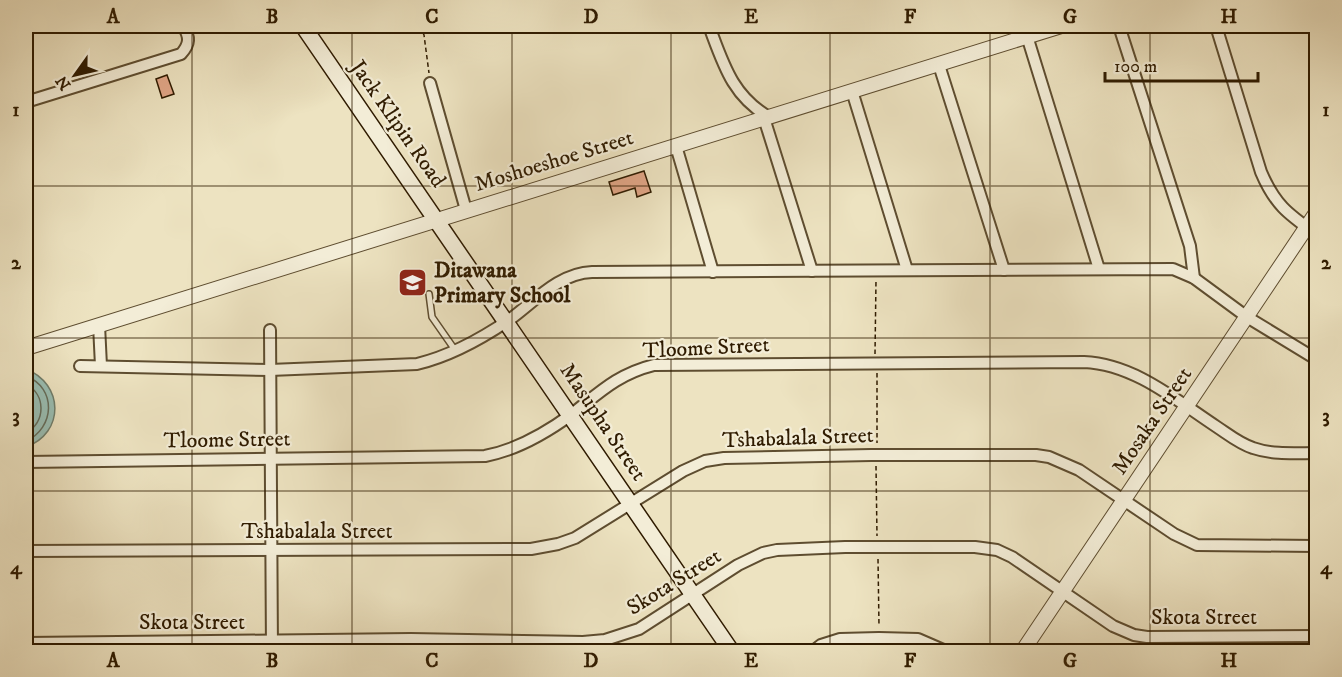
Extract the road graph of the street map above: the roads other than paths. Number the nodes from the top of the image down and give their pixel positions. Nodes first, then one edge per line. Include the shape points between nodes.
1 (183, 26) edge
2 (303, 26) edge
3 (709, 26) edge
4 (1061, 26) edge
5 (1119, 26) edge
6 (1216, 26) edge
7 (1027, 36) junction
8 (939, 65) junction
9 (430, 83) road end
10 (852, 91) junction
11 (26, 102) edge
12 (766, 118) junction
13 (676, 146) junction
14 (466, 210) junction
15 (1317, 213) edge
16 (436, 219) junction
17 (1312, 231) edge
18 (1099, 269) junction
19 (907, 270) junction
20 (1004, 270) junction
21 (812, 271) junction
22 (712, 273) junction
23 (1194, 278) junction
24 (429, 294) dead end
25 (1247, 317) junction
26 (506, 321) junction
27 (99, 325) junction
28 (270, 330) dead end
29 (26, 348) edge
30 (456, 352) junction
31 (1317, 359) edge
32 (80, 366) dead end
33 (101, 366) junction
34 (270, 370) junction
35 (1186, 407) junction
36 (570, 415) junction
37 (1317, 453) edge
38 (271, 459) junction
39 (26, 462) edge
40 (1125, 500) junction
41 (631, 504) junction
42 (1317, 546) edge
43 (26, 551) edge
44 (271, 551) junction
45 (1064, 592) junction
46 (694, 595) junction
47 (1317, 636) edge
48 (26, 643) edge
49 (272, 646) edge
50 (732, 651) edge
51 (812, 651) edge
52 (948, 651) edge
53 (1022, 651) edge

1 - 11 street via 189,38 181,54
2 - 16 main road, Jack Klipin Road
3 - 12 street via 727,73
4 - 7 street, Moshoeshoe Street
5 - 23 street via 1190,246
6 - 17 street via 1269,191 1282,208
7 - 8 street, Moshoeshoe Street
7 - 18 street
8 - 10 street, Moshoeshoe Street
8 - 20 street
9 - 14 street
10 - 12 street, Moshoeshoe Street
10 - 19 street
12 - 13 street, Moshoeshoe Street
12 - 21 street
13 - 14 street, Moshoeshoe Street
13 - 22 street
14 - 16 street, Moshoeshoe Street
15 - 17 street, Mosaka Street
16 - 26 main road, Masupha Street
16 - 27 street, Moshoeshoe Street
17 - 25 street, Mosaka Street
18 - 20 street
18 - 23 street via 1173,269
19 - 20 street
19 - 21 street
21 - 22 street
22 - 26 street via 576,274
23 - 25 street
24 - 30 lane via 432,317
25 - 31 street
25 - 35 street, Mosaka Street
26 - 30 street
26 - 36 main road, Masupha Street
27 - 29 street, Moshoeshoe Street
27 - 33 street
28 - 34 street
30 - 34 street via 417,364
32 - 33 street
33 - 34 street
34 - 38 street
35 - 36 street, Tloome Street via 1133,374 1096,362 730,364 654,365 636,370 621,376
35 - 37 street, Tloome Street via 1253,448 1277,453
35 - 40 street, Mosaka Street
36 - 38 street, Tloome Street via 527,442 485,456
36 - 41 main road, Masupha Street
38 - 39 street, Tloome Street
38 - 44 street
40 - 41 street, Tshabalala Street via 1079,470 1049,457 871,454 705,461
40 - 42 street, Tshabalala Street via 1197,545
40 - 45 street, Mosaka Street
41 - 44 street, Tshabalala Street via 575,538 545,547
41 - 46 main road, Masupha Street
43 - 44 street, Tshabalala Street
44 - 49 street
45 - 46 street, Skota Street via 1012,557 985,548 845,547 763,553
45 - 47 street, Skota Street via 1113,626 1134,635
45 - 53 street, Mosaka Street
46 - 49 street, Skota Street via 639,629 604,640 411,639
46 - 50 main road, Masupha Street
48 - 49 street, Skota Street
51 - 52 street via 840,639 879,638 918,639

